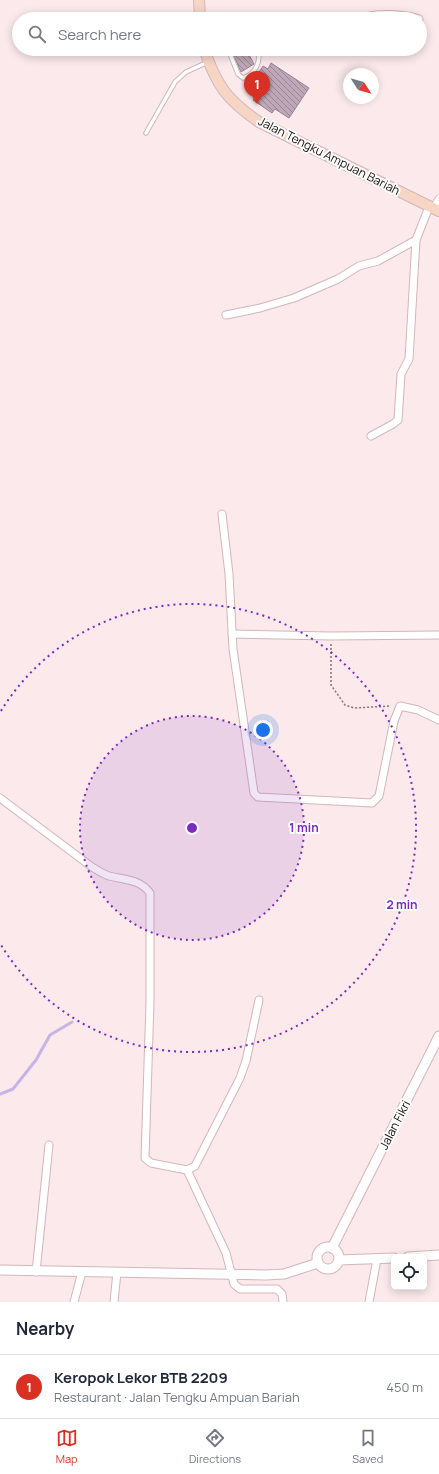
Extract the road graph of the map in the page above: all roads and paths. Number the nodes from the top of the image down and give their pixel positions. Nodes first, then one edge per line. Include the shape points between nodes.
1 (199, 0) edge
2 (200, 12) edge
3 (207, 56) edge
4 (231, 56) edge
5 (260, 56) edge
6 (209, 61) junction
7 (146, 133) dead end
8 (439, 199) edge
9 (434, 209) edge
10 (416, 240) junction
11 (226, 315) dead end
12 (371, 436) dead end
13 (222, 514) dead end
14 (232, 634) junction
15 (439, 635) edge
16 (331, 636) junction
17 (400, 706) junction
18 (439, 720) edge
19 (0, 798) edge
20 (259, 1000) dead end
21 (439, 1036) edge
22 (49, 1145) dead end
23 (187, 1170) junction
24 (332, 1248) junction
25 (439, 1255) edge
26 (427, 1256) edge
27 (391, 1258) edge
28 (376, 1259) junction
29 (339, 1260) junction
30 (318, 1263) junction
31 (0, 1270) edge
32 (36, 1272) junction
33 (82, 1272) junction
34 (117, 1272) junction
35 (232, 1274) junction
36 (74, 1302) edge
37 (114, 1302) edge
38 (283, 1302) edge
39 (369, 1302) edge

1 - 2 main road
3 - 6 main road, Jalan Tengku Ampuan Bariah
4 - 5 lane via 238,74 243,78 249,76 257,66
6 - 7 lane via 186,72 175,82
6 - 9 main road, Jalan Tengku Ampuan Bariah via 214,77 225,94 259,122
8 - 9 street
9 - 10 street
10 - 11 street via 294,298
10 - 12 street via 410,359 401,374 398,420
13 - 14 street
14 - 16 street
14 - 17 street via 254,793 258,797 372,803 379,796 394,721
15 - 16 street
16 - 17 path via 331,685 345,706
17 - 18 street via 418,710
19 - 23 street via 92,867 108,875 146,886 150,893 150,1002 144,1153 145,1158 152,1163
20 - 23 street via 240,1078 195,1166
21 - 24 street, Jalan Fikri
22 - 32 street
23 - 35 street via 226,1254
24 - 29 street via 338,1252
24 - 30 street via 321,1250 317,1256
25 - 26 street
27 - 28 street
28 - 29 street
28 - 39 street
29 - 30 street via 336,1266 330,1269 323,1268
30 - 35 street via 284,1274
31 - 32 street
32 - 33 street
33 - 34 street
33 - 36 street
34 - 35 street
34 - 37 street
35 - 38 street via 236,1287 277,1289 282,1294

